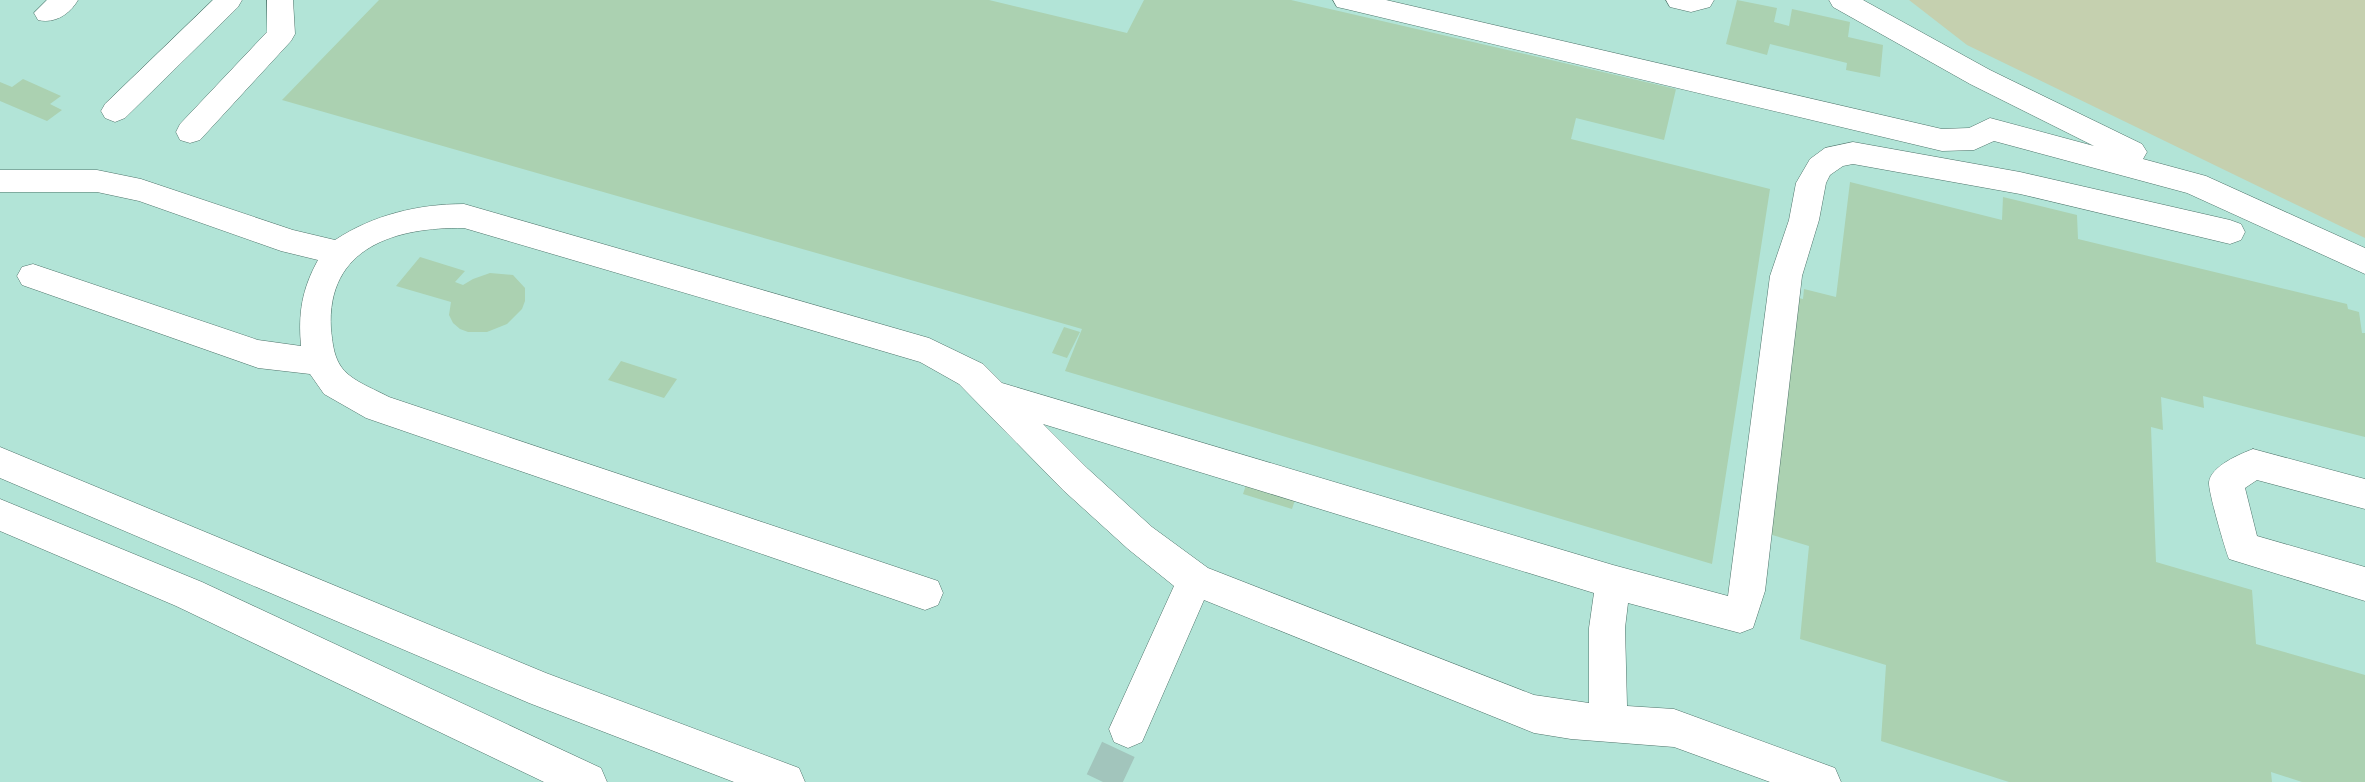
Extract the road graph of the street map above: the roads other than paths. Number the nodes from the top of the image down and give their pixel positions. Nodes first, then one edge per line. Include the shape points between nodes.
1 (229, 0) edge
2 (280, 0) edge
3 (1346, 0) edge
4 (1679, 0) edge
5 (1701, 0) edge
6 (1842, 0) edge
7 (1980, 77) junction
8 (115, 111) dead end
9 (1990, 129) junction
10 (190, 132) dead end
11 (0, 181) edge
12 (2195, 184) junction
13 (2230, 232) dead end
14 (339, 253) junction
15 (2365, 262) edge
16 (33, 276) dead end
17 (319, 362) junction
18 (994, 395) junction
19 (0, 462) edge
20 (2365, 494) edge
21 (6, 526) edge
22 (1195, 580) junction
23 (1613, 582) junction
24 (2365, 584) edge
25 (925, 593) dead end
26 (1608, 723) junction
27 (1128, 729) tunnel mouth
28 (587, 782) edge
29 (785, 782) edge
30 (1821, 782) edge

1 - 8 lane
2 - 10 lane via 281,34
3 - 9 lane via 1942,140 1974,139
4 - 5 lane
6 - 7 lane
7 - 9 lane via 1990,95
7 - 12 lane
9 - 12 lane
11 - 14 lane via 96,181 141,190 292,242
12 - 15 lane
13 - 23 lane via 2020,183 1853,153 1835,156 1820,167 1811,183 1786,276 1747,591 1740,616
14 - 17 lane via 318,288 314,321
14 - 18 lane via 372,232 396,224 464,216 928,351 971,374
16 - 17 lane via 258,354
17 - 25 lane via 336,384 378,408
18 - 22 lane via 1091,494
18 - 23 lane
19 - 29 lane via 542,690
20 - 24 lane via 2253,464 2226,482 2242,548
21 - 28 lane via 189,594
22 - 26 lane via 1525,711
22 - 27 lane
23 - 26 lane via 1607,628
26 - 30 lane via 1674,728

